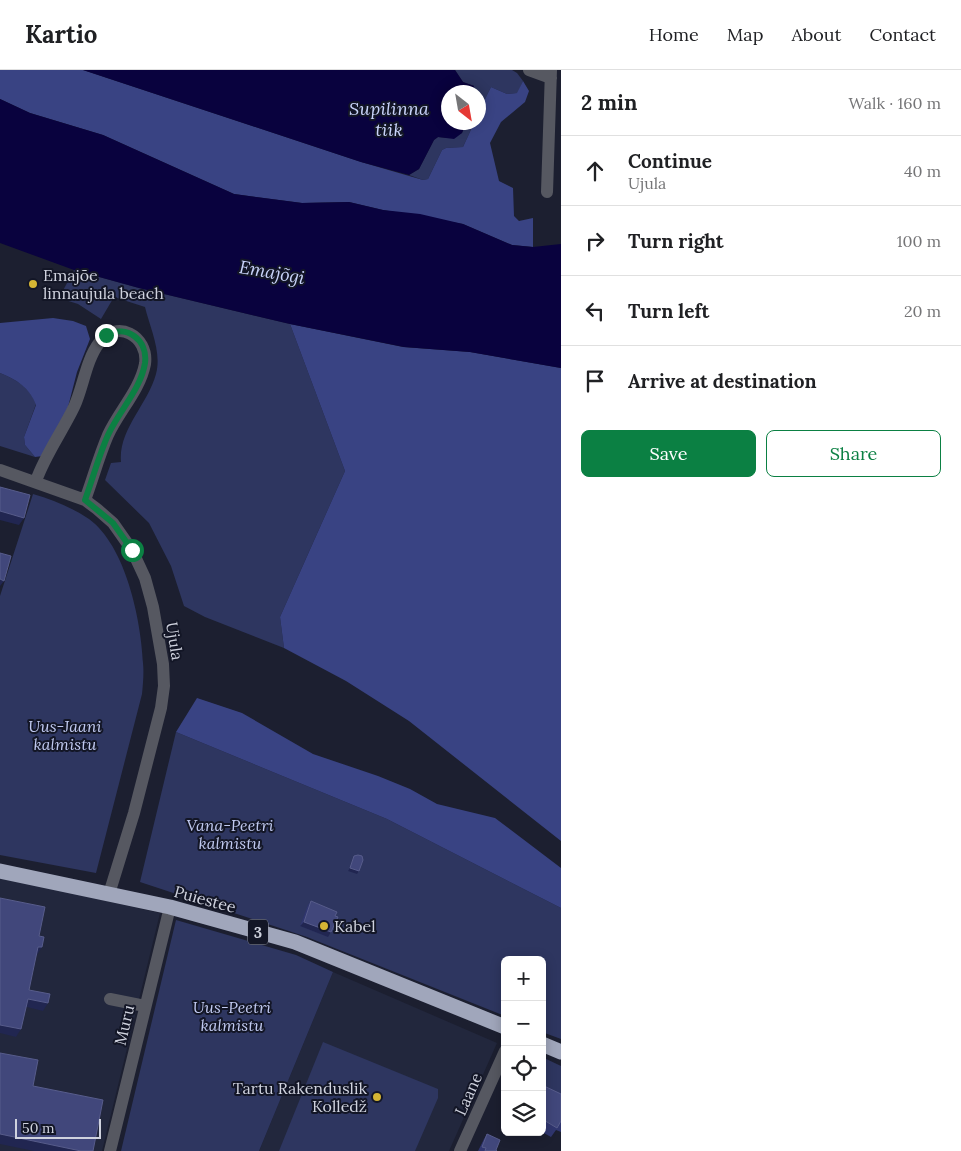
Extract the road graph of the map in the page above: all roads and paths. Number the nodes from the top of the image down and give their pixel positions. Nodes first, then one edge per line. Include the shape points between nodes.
1 (529, 70) edge
2 (551, 74) edge
3 (547, 192) dead end
4 (0, 470) edge
5 (36, 481) junction
6 (85, 500) junction
7 (0, 871) edge
8 (109, 894) junction
9 (170, 907) junction
10 (110, 998) dead end
11 (145, 1006) junction
12 (501, 1026) edge
13 (546, 1046) edge
14 (561, 1052) edge
15 (501, 1060) edge
16 (110, 1151) edge
17 (460, 1151) edge

1 - 2 street
2 - 3 street
4 - 5 street, Ujula
5 - 6 street, Ujula
5 - 6 street via 41,465 75,406 98,343 106,335 122,331 138,339 145,354 144,369 107,436
6 - 8 street, Ujula via 113,523 132,550 145,578 153,607 163,664 161,708
7 - 8 highway, Puiestee / 3
8 - 9 highway, Puiestee / 3
9 - 11 street, Muru
9 - 12 highway, Puiestee / 3 via 295,942
10 - 11 street
11 - 16 street, Muru
13 - 14 highway
15 - 17 street, Laane

